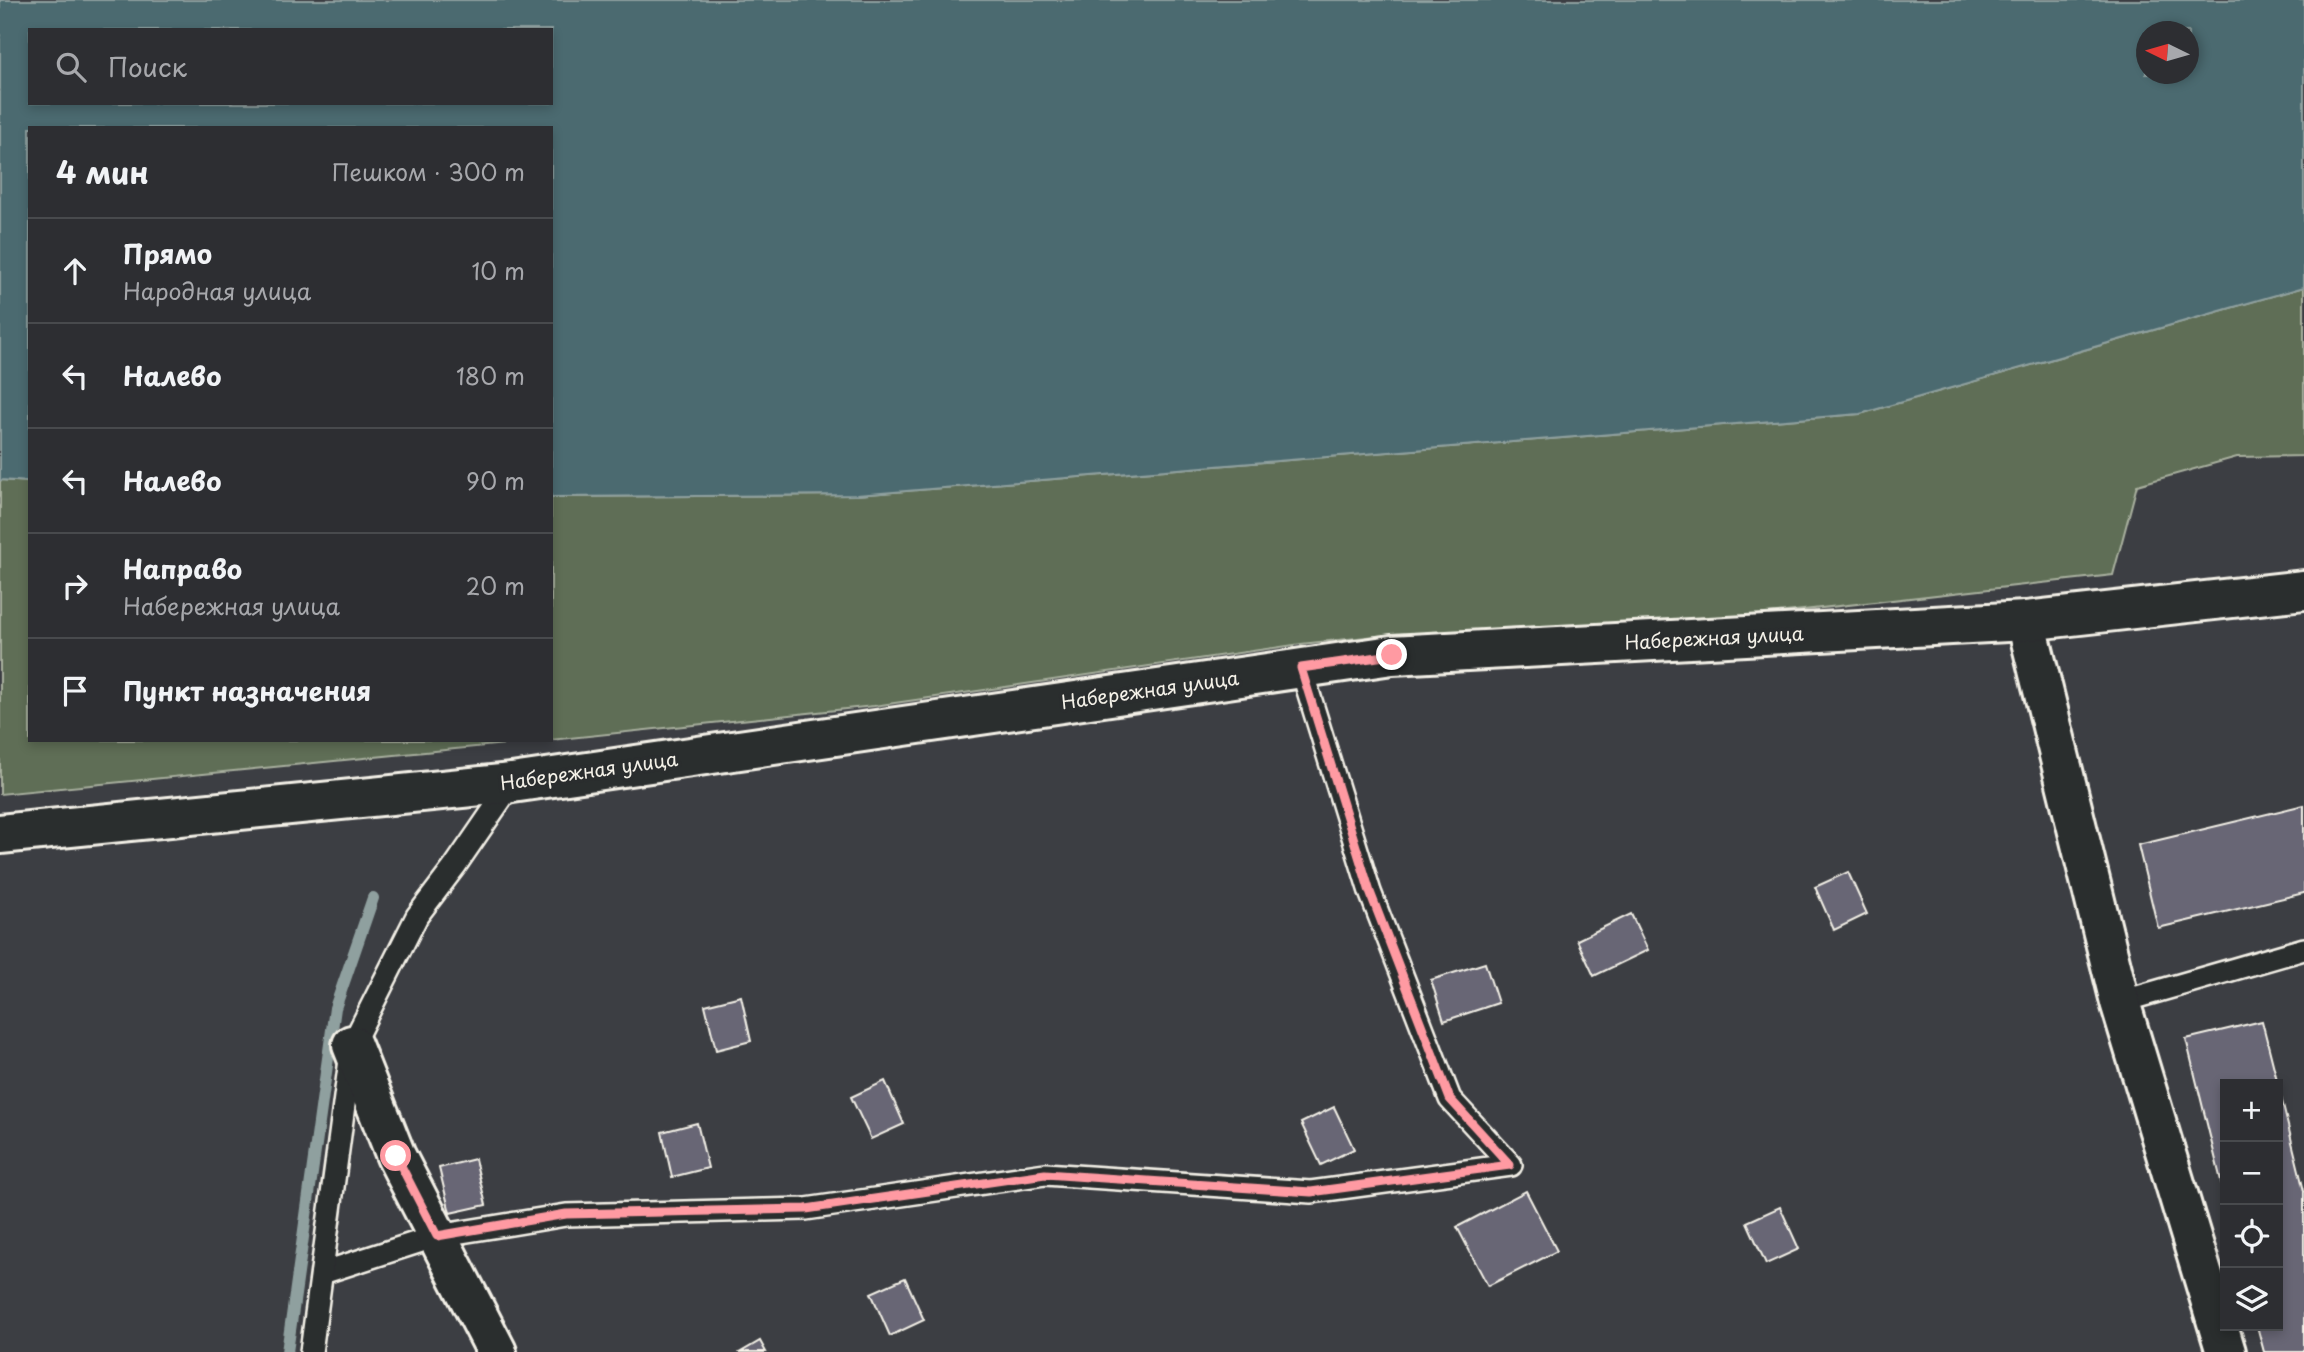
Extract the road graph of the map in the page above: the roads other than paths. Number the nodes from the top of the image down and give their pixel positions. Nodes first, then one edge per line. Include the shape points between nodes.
1 (2304, 590) edge
2 (2026, 621) junction
3 (1301, 668) junction
4 (512, 783) junction
5 (0, 835) edge
6 (2304, 949) edge
7 (2120, 1002) junction
8 (352, 1045) junction
9 (437, 1236) junction
10 (322, 1273) junction
11 (311, 1352) edge
12 (497, 1352) edge
13 (2226, 1352) edge

1 - 2 street, Набережная улица
2 - 3 street, Набережная улица via 1392,655
2 - 7 street
3 - 4 street, Набережная улица
3 - 9 lane via 1370,892 1450,1099 1510,1165 1311,1192 1045,1174 806,1209 566,1214
4 - 5 street, Набережная улица
4 - 8 lane via 417,916
6 - 7 lane
7 - 13 street
8 - 9 street via 396,1156
8 - 10 lane
9 - 10 lane
9 - 12 street
10 - 11 lane

